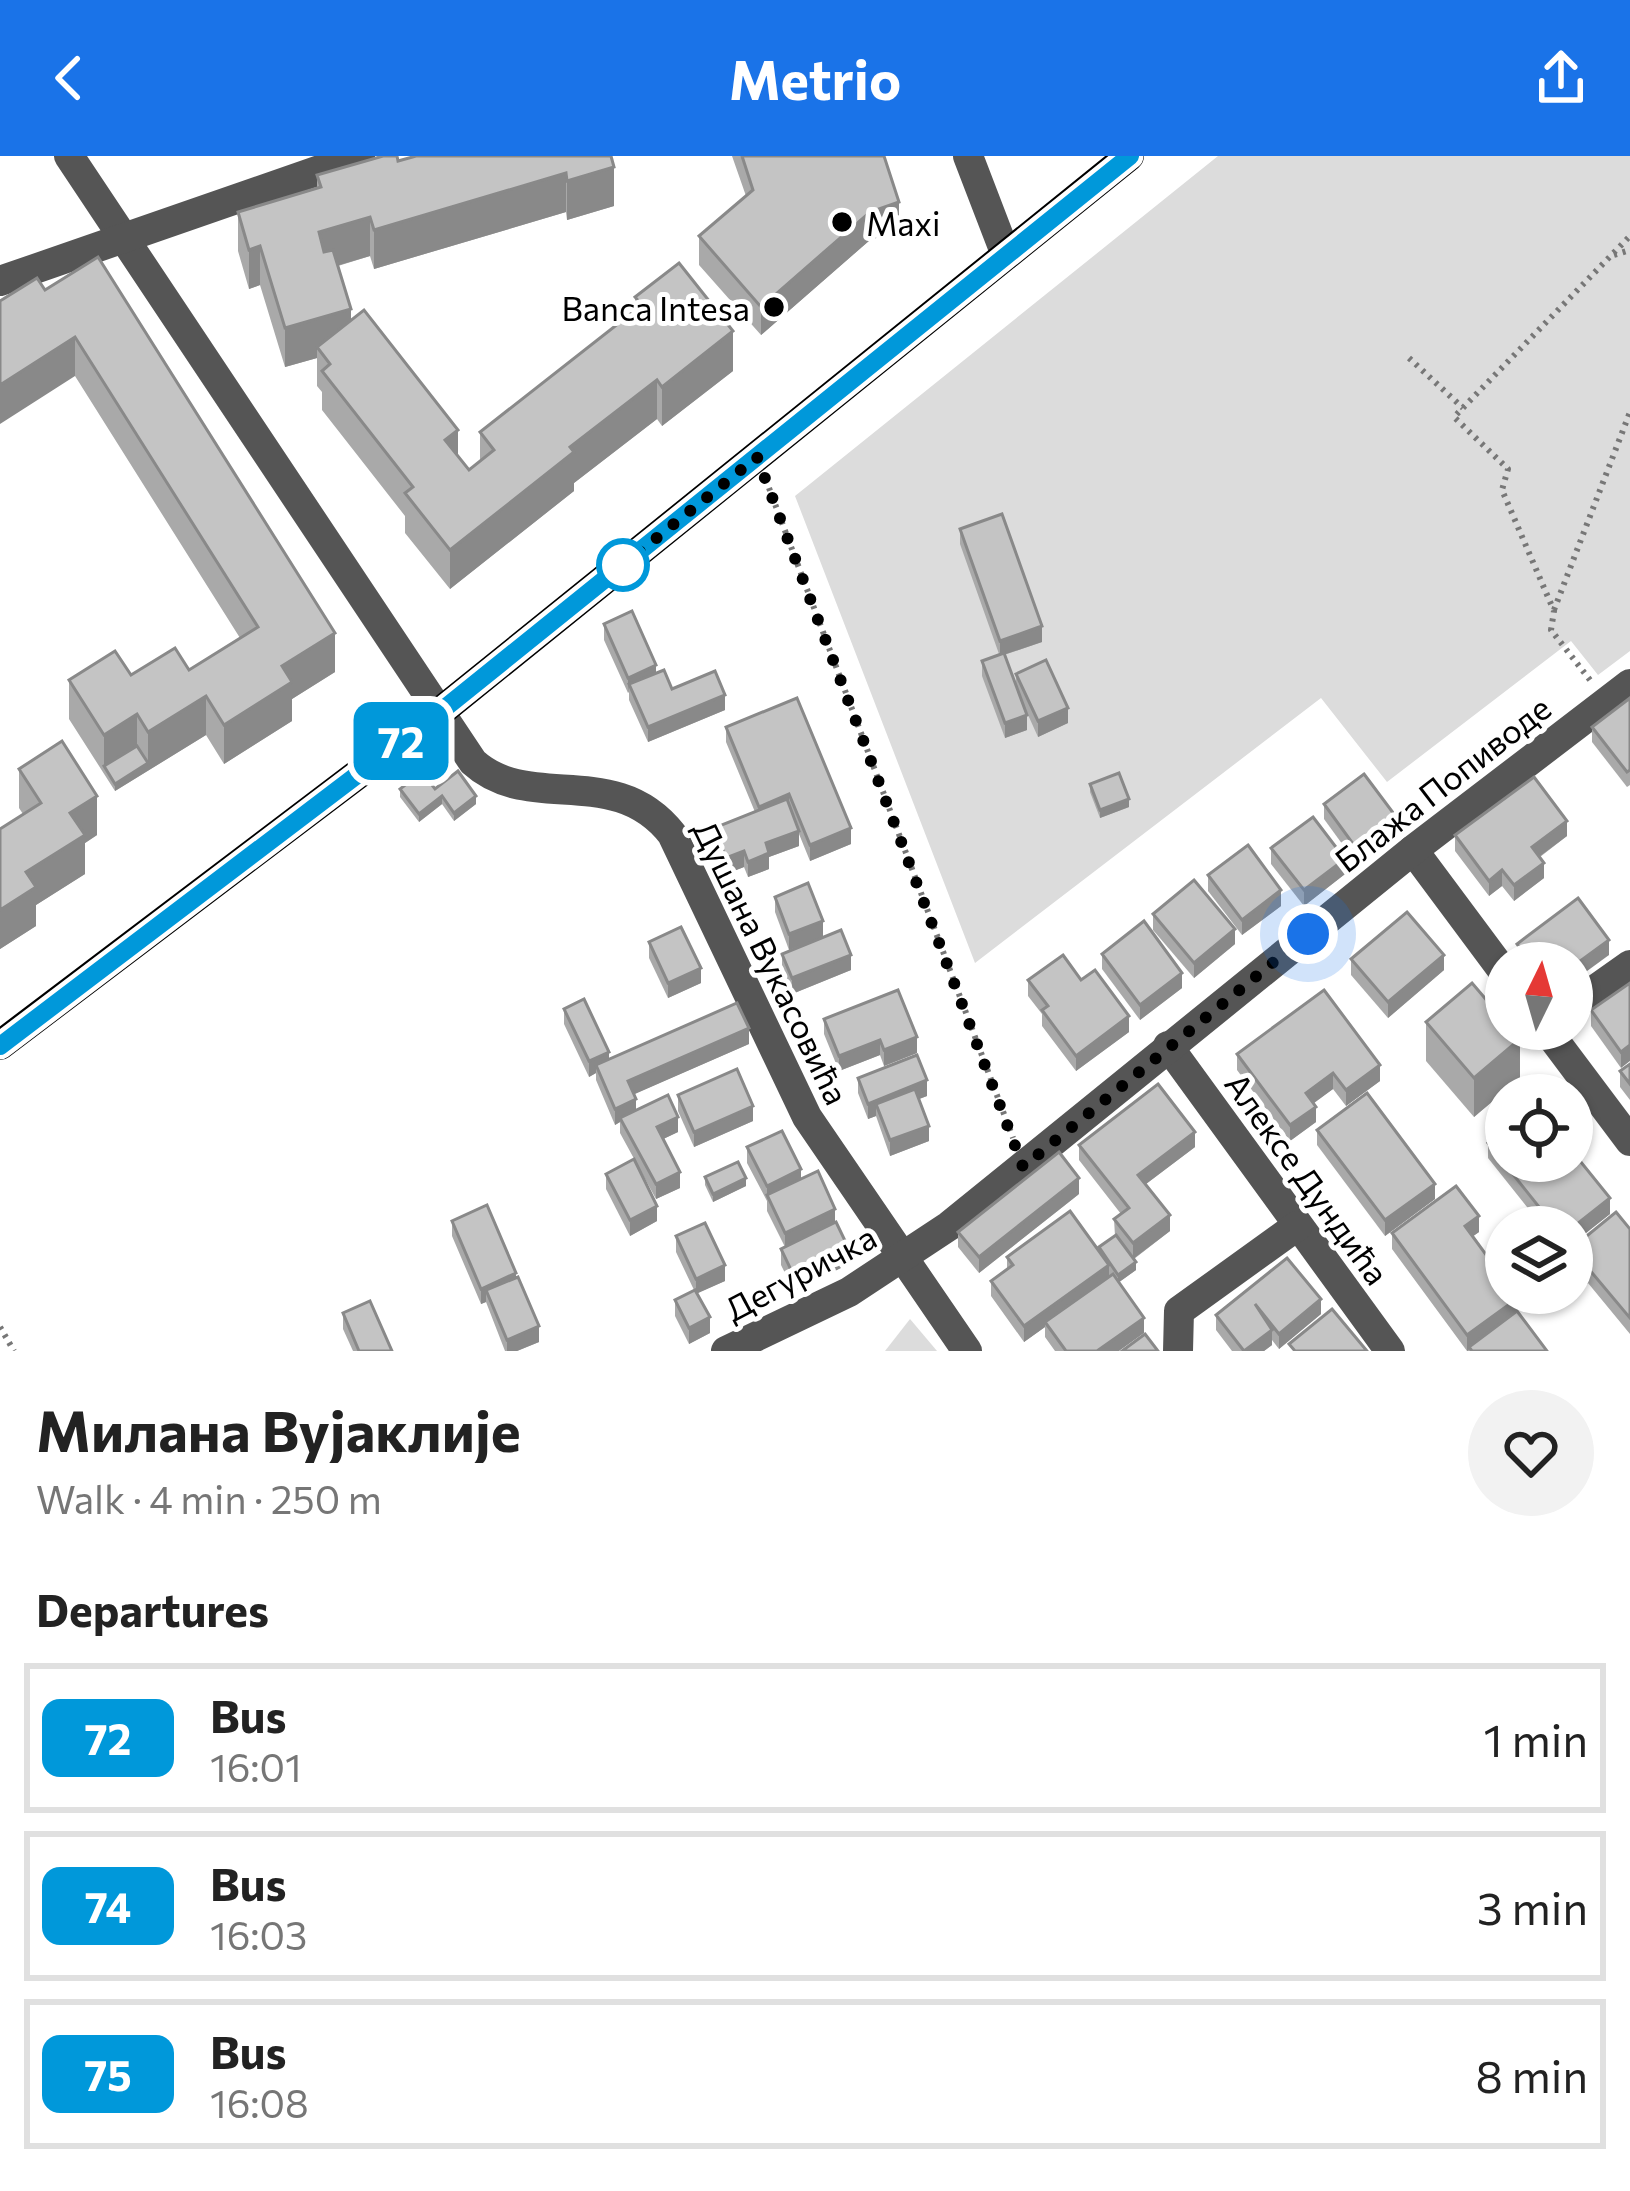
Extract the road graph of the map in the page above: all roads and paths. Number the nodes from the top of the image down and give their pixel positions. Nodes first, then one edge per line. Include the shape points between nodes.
1 (69, 156) edge
2 (360, 156) edge
3 (968, 156) edge
4 (1130, 156) edge
5 (1630, 236) edge
6 (123, 238) junction
7 (1630, 250) edge
8 (1006, 255) junction
9 (1610, 256) junction
10 (0, 281) edge
11 (1409, 358) dead end
12 (1463, 408) junction
13 (1630, 412) edge
14 (757, 457) junction
15 (1554, 611) junction
16 (1564, 647) dead end
17 (1630, 684) edge
18 (440, 712) junction
19 (1413, 850) junction
20 (1485, 947) edge
21 (1630, 965) edge
22 (1593, 991) edge
23 (0, 1046) edge
24 (1168, 1046) junction
25 (1562, 1050) edge
26 (1630, 1142) edge
27 (1023, 1167) junction
28 (1297, 1226) junction
29 (907, 1256) junction
30 (0, 1327) edge
31 (14, 1351) edge
32 (726, 1351) edge
33 (968, 1351) edge
34 (1178, 1351) edge
35 (1390, 1351) edge

1 - 6 street, Душана Вукасовића
2 - 6 street
3 - 8 street
4 - 8 main road
5 - 9 path
6 - 10 street
6 - 18 street, Душана Вукасовића
7 - 9 path
8 - 14 main road
9 - 12 path
11 - 12 path
12 - 15 path via 1454,418 1508,469 1502,490
13 - 15 path
14 - 18 main road
14 - 27 path
15 - 16 path via 1551,630
17 - 19 street, Блажа Попиводе
18 - 23 main road
18 - 29 street, Душана Вукасовића via 490,774 620,795 659,818 807,1117
19 - 20 street
19 - 24 street, Блажа Попиводе
21 - 22 street
24 - 27 street, Блажа Попиводе
24 - 28 street, Алексе Дундића
25 - 26 street
27 - 29 street, Блажа Попиводе
28 - 34 street via 1178,1311
28 - 35 street, Алексе Дундића
29 - 32 street, Дегуричка
29 - 33 street, Душана Вукасовића
30 - 31 path

